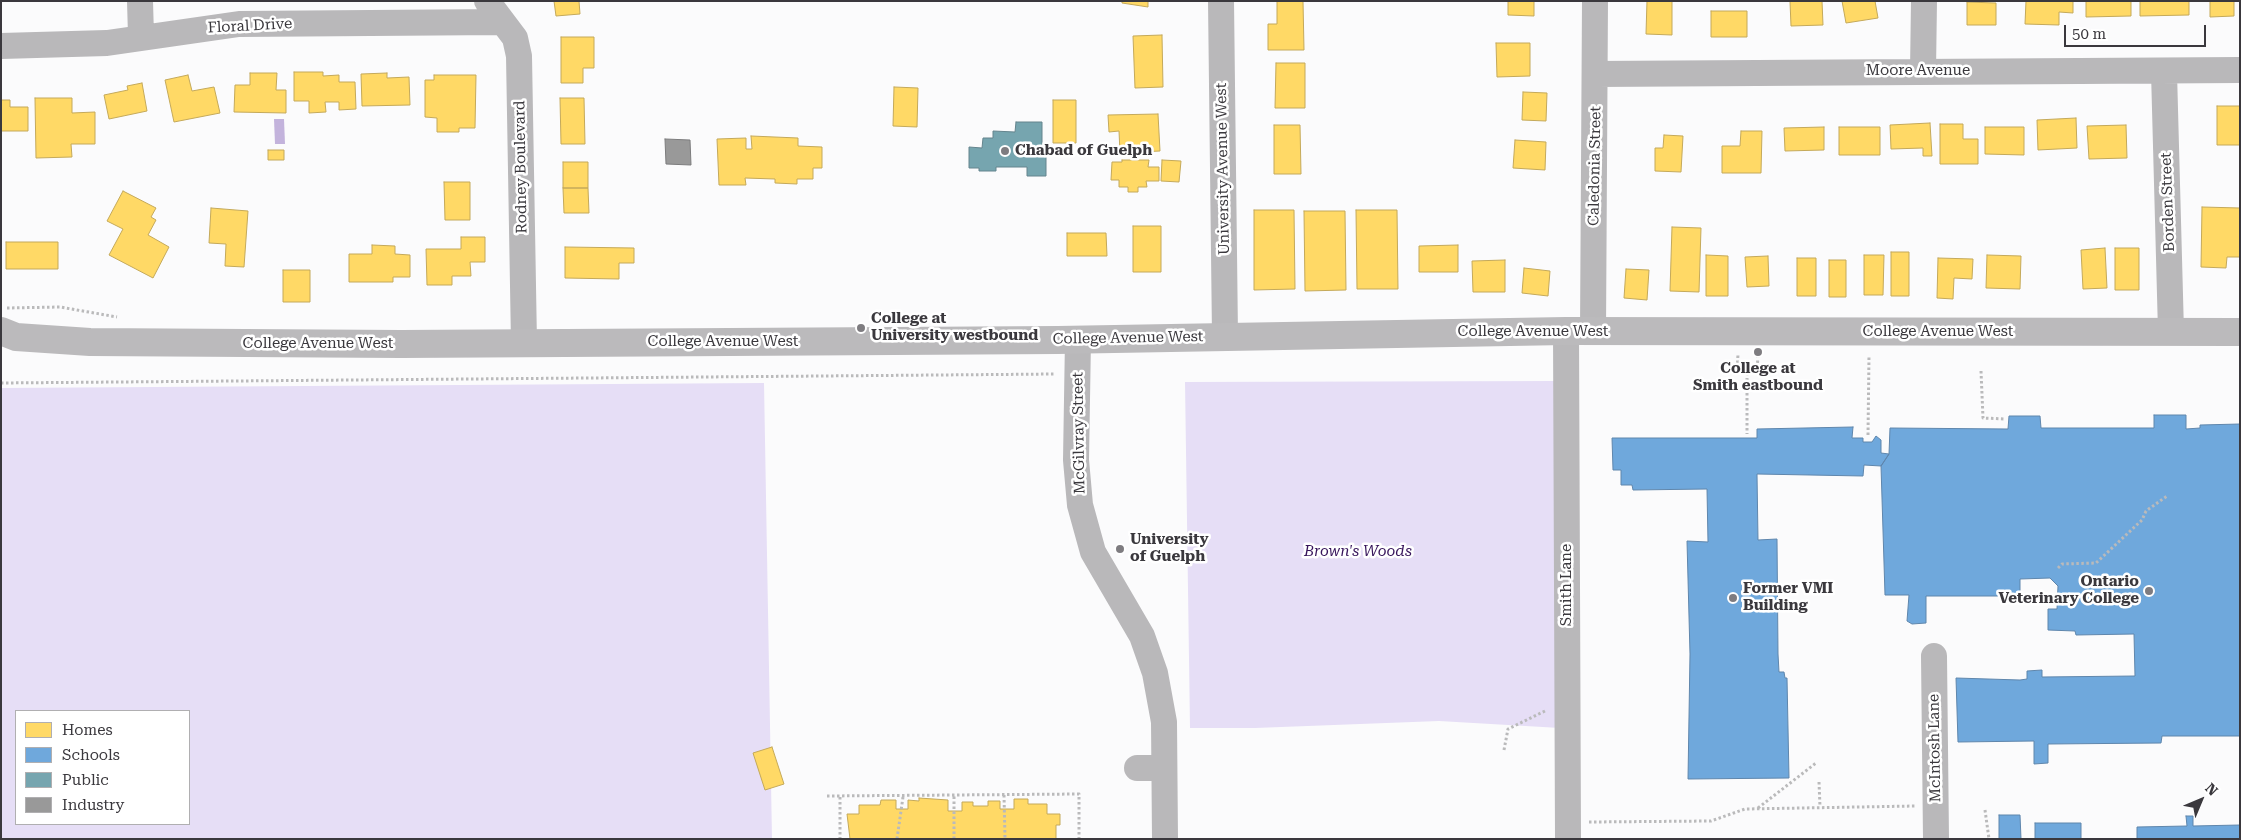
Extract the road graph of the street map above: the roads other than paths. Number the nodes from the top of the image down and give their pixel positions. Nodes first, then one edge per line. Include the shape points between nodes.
1 (140, 1) edge
2 (1222, 1) edge
3 (1595, 1) edge
4 (1924, 1) edge
5 (494, 12) edge
6 (140, 36) junction
7 (1, 46) edge
8 (2240, 70) edge
9 (1923, 71) junction
10 (2164, 72) junction
11 (1596, 74) junction
12 (1566, 331) junction
13 (1593, 331) junction
14 (2171, 332) junction
15 (2240, 332) edge
16 (1225, 336) junction
17 (6, 339) edge
18 (1078, 339) junction
19 (524, 343) junction
20 (1934, 656) dead end
21 (1137, 768) dead end
22 (1164, 768) junction
23 (1568, 831) edge
24 (1165, 839) edge
25 (1936, 839) edge

1 - 6 street
2 - 16 street, University Avenue West
3 - 11 street, Caledonia Street
4 - 9 street
5 - 6 street, Floral Drive via 239,24
5 - 19 street, Rodney Boulevard via 515,38 519,56
6 - 7 street, Floral Drive via 81,45
8 - 10 street, Moore Avenue
9 - 10 street, Moore Avenue
9 - 11 street, Moore Avenue
10 - 14 street, Borden Street
11 - 13 street, Caledonia Street
12 - 13 main road, College Avenue West
12 - 16 main road, College Avenue West
12 - 23 street, Smith Lane
13 - 14 main road, College Avenue West
14 - 15 main road, College Avenue West
16 - 18 main road, College Avenue West
17 - 19 main road, College Avenue West
18 - 19 main road, College Avenue West
18 - 22 street, McGilvray Street via 1076,460 1080,505 1093,552 1137,627 1152,660 1163,711
20 - 25 street, McIntosh Lane
21 - 22 street
22 - 24 street, McGilvray Street

